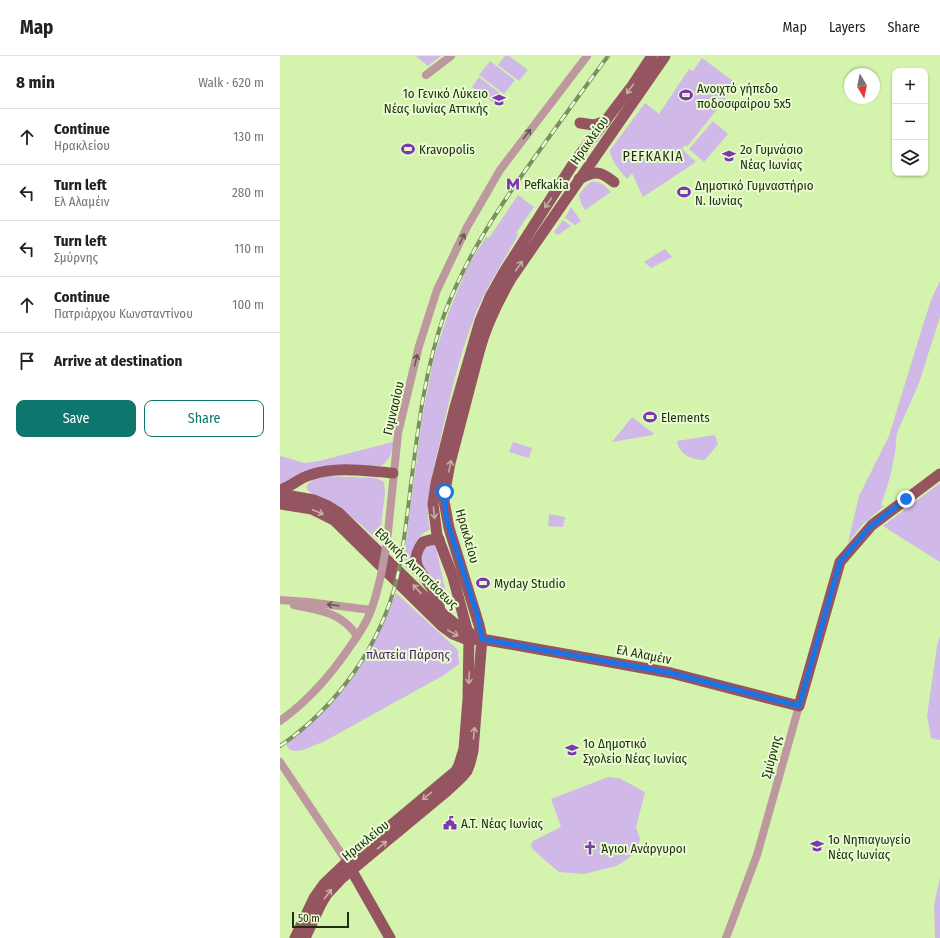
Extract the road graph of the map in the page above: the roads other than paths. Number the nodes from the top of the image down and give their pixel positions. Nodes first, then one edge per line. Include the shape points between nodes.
1 (451, 56) edge
2 (587, 56) edge
3 (652, 56) edge
4 (665, 56) edge
5 (426, 75) dead end
6 (606, 120) junction
7 (580, 123) dead end
8 (578, 180) junction
9 (614, 182) dead end
10 (394, 473) junction
11 (940, 474) edge
12 (301, 479) junction
13 (280, 490) edge
14 (280, 494) edge
15 (314, 500) junction
16 (280, 504) edge
17 (439, 540) junction
18 (280, 601) edge
19 (440, 611) junction
20 (371, 612) junction
21 (357, 636) junction
22 (469, 636) junction
23 (482, 639) junction
24 (799, 706) junction
25 (280, 721) edge
26 (280, 760) edge
27 (349, 866) junction
28 (294, 938) edge
29 (305, 938) edge
30 (390, 938) edge
31 (726, 938) edge

1 - 5 street
10 -> 2 street, Γυμνασίου via 398,433 419,346 437,290 467,227 500,170
3 -> 6 main road, Ηρακλείου
4 - 8 main road, Ηρακλείου via 638,98
6 - 7 main road via 594,125
6 -> 17 main road, Ηρακλείου via 575,161 504,272 480,321 436,482 433,507
8 - 9 main road via 595,172 605,174
23 -> 8 main road, Ηρακλείου via 477,614 446,513 445,492 450,463 478,352 494,309 512,277
10 - 12 main road via 330,471
10 - 20 street, Γυμνασίου, bridge via 387,542
11 - 24 main road, Σμύρνης via 869,528 840,562
12 - 13 main road
12 - 15 main road via 300,490
14 - 15 main road, Εθνικής Αντιστάσεως
19 -> 15 main road, Εθνικής Αντιστάσεως via 346,519
16 -> 22 main road, Εθνικής Αντιστάσεως via 312,509 334,520 442,626 453,634
17 - 19 main road via 423,542 418,550 416,563 421,575 434,592
17 - 22 main road, Ηρακλείου via 453,577
20 -> 18 street via 308,602
18 - 21 street via 334,615 345,621
19 - 22 main road, Εθνικής Αντιστάσεως
20 - 21 street, Γυμνασίου
21 - 25 street, Γυμνασίου via 325,680 298,708
22 - 23 main road, Εθνικής Αντιστάσεως
22 -> 27 main road, Ηρακλείου via 464,749 456,771
23 - 24 main road, Ελ Αλαμέιν via 671,673
27 -> 23 main road, Ηρακλείου via 447,791 467,771 472,751
24 - 31 street, Σμύρνης via 757,855
26 - 27 street
27 - 28 main road, Ηρακλείου via 328,880 314,898
29 -> 27 main road, Ηρακλείου via 327,894
27 - 30 main road

